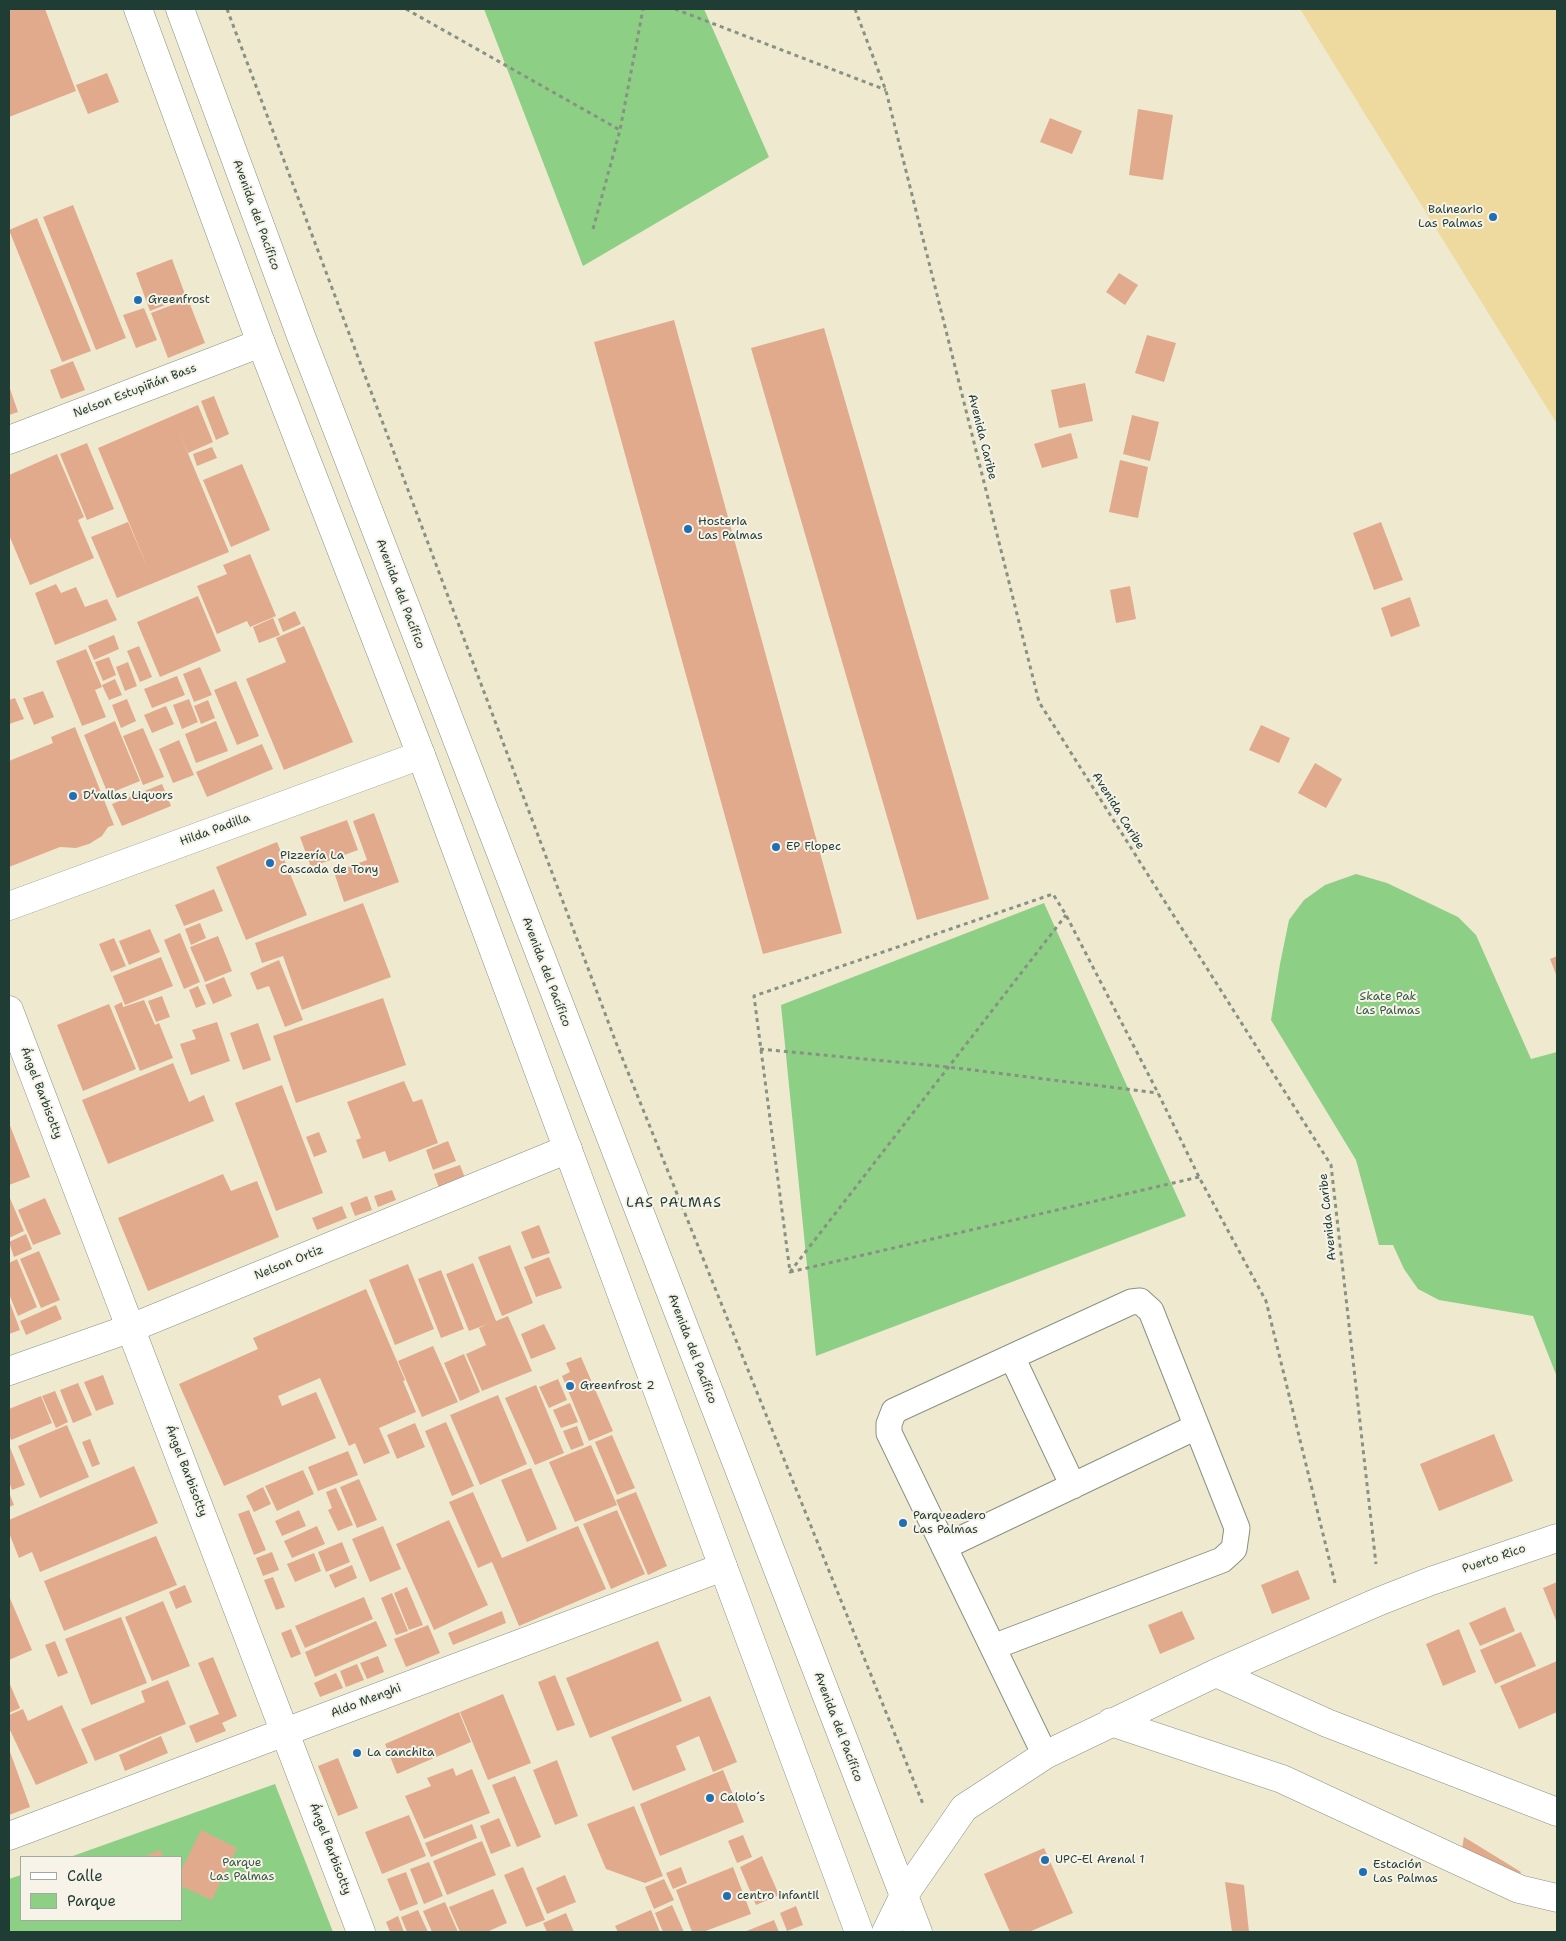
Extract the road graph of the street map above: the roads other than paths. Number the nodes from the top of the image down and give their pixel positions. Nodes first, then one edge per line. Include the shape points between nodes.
1 (138, 9) edge
2 (180, 9) edge
3 (261, 343) junction
4 (9, 440) edge
5 (421, 755) junction
6 (9, 906) edge
7 (9, 1010) edge
8 (568, 1149) junction
9 (131, 1328) junction
10 (1012, 1357) junction
11 (9, 1372) edge
12 (1196, 1427) junction
13 (1073, 1486) junction
14 (1557, 1538) edge
15 (944, 1547) junction
16 (723, 1567) junction
17 (993, 1647) junction
18 (1216, 1673) junction
19 (1111, 1722) junction
20 (286, 1732) junction
21 (1045, 1754) junction
22 (1557, 1812) edge
23 (9, 1836) edge
24 (904, 1895) junction
25 (1557, 1898) edge
26 (361, 1932) edge
27 (859, 1932) edge
28 (886, 1932) edge
29 (918, 1932) edge

1 - 3 street
2 - 24 street, Avenida del Pacífico via 308,355
3 - 4 street, Nelson Estupiñán Bass
3 - 5 street
5 - 6 street, Hilda Padilla
5 - 8 street
7 - 9 street, Ángel Barbisotty
8 - 9 street, Nelson Ortiz
8 - 16 street
9 - 11 street, Nelson Ortiz
9 - 20 street, Ángel Barbisotty
10 - 12 lane via 1131,1302 1140,1301 1151,1311
10 - 13 lane
10 - 15 lane via 894,1412 890,1418 889,1433
12 - 13 lane
12 - 17 lane via 1237,1528 1234,1549 1222,1560
13 - 15 lane
14 - 18 street, Puerto Rico via 1380,1601
15 - 17 lane
16 - 20 street, Aldo Menghi
16 - 27 street
17 - 21 lane
18 - 19 street, Puerto Rico
18 - 22 street via 1326,1723
19 - 21 street, Puerto Rico
19 - 25 street via 1282,1779 1519,1889
20 - 23 street, Aldo Menghi
20 - 26 street, Ángel Barbisotty
21 - 24 street, Puerto Rico via 964,1808
24 - 28 street, Puerto Rico
24 - 29 street, Avenida del Pacífico

